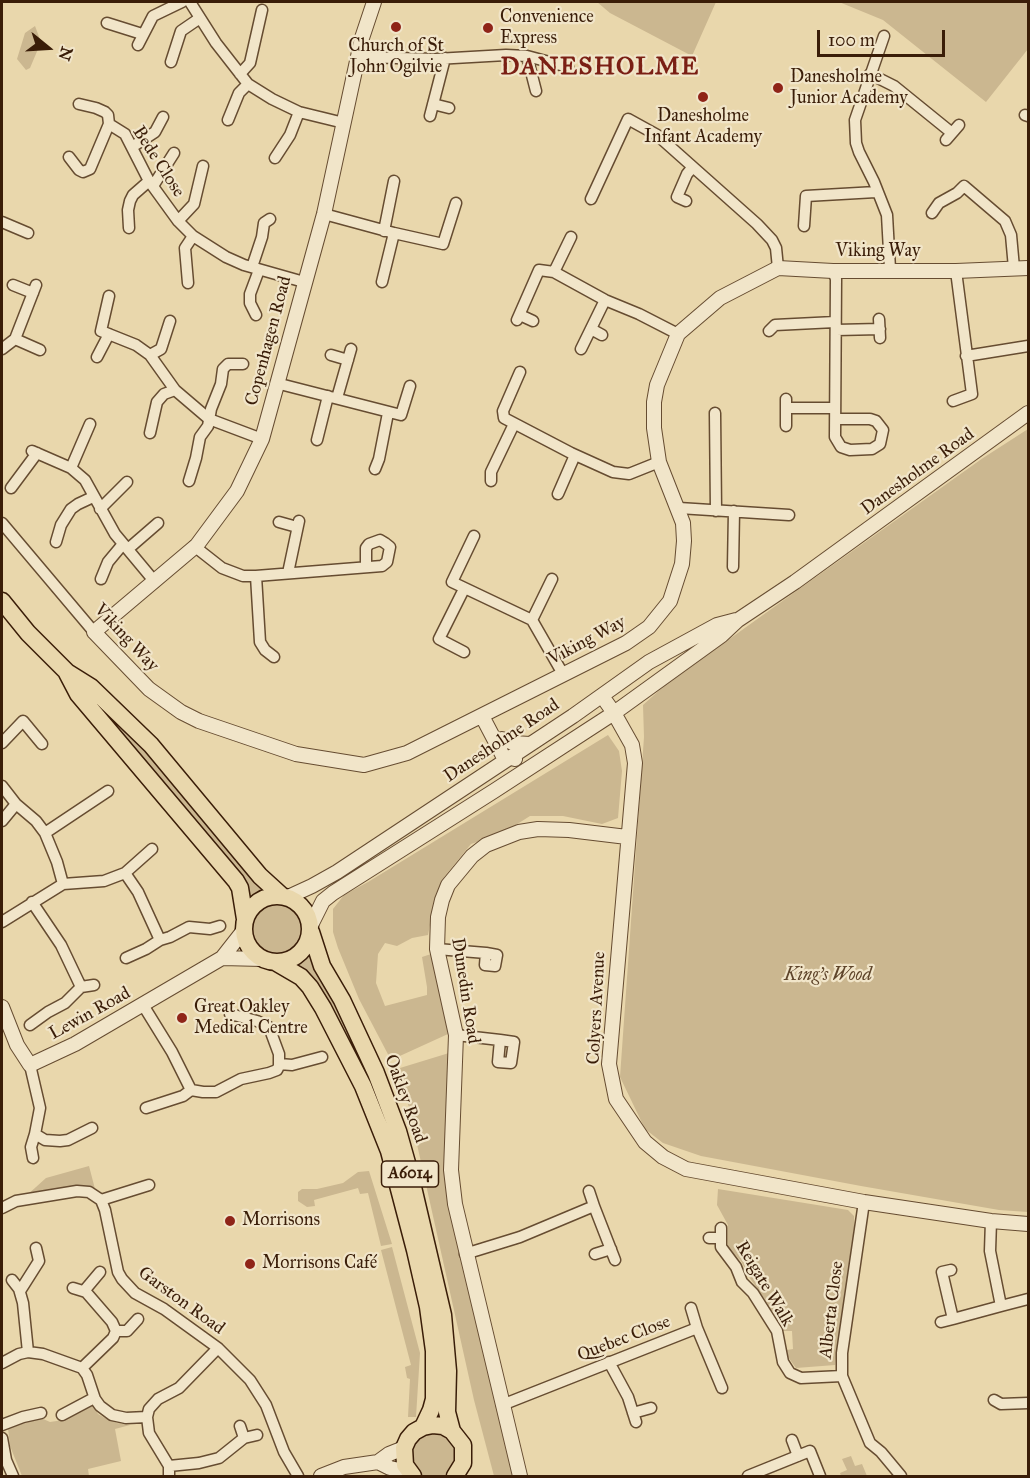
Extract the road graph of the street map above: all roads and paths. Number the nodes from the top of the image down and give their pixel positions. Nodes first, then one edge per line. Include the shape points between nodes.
1 (182, 2) edge
2 (190, 2) edge
3 (374, 2) edge
4 (262, 10) dead end
5 (200, 18) junction
6 (107, 23) dead end
7 (884, 36) dead end
8 (527, 56) junction
9 (359, 57) junction
10 (445, 58) junction
11 (171, 62) dead end
12 (568, 67) dead end
13 (240, 74) junction
14 (870, 74) junction
15 (248, 84) junction
16 (536, 91) dead end
17 (79, 104) dead end
18 (433, 104) junction
19 (449, 108) dead end
20 (299, 112) junction
21 (430, 116) dead end
22 (163, 117) dead end
23 (228, 120) dead end
24 (344, 123) junction
25 (109, 124) junction
26 (952, 133) dead end
27 (132, 147) junction
28 (174, 153) dead end
29 (69, 157) dead end
30 (275, 158) dead end
31 (203, 166) dead end
32 (692, 168) junction
33 (394, 181) dead end
34 (151, 183) junction
35 (876, 192) junction
36 (597, 195) dead end
37 (679, 202) dead end
38 (458, 211) dead end
39 (932, 213) dead end
40 (324, 214) junction
41 (270, 219) dead end
42 (178, 221) junction
43 (2, 222) edge
44 (804, 225) dead end
45 (129, 228) dead end
46 (389, 232) junction
47 (28, 233) dead end
48 (193, 236) junction
49 (571, 237) dead end
50 (778, 268) junction
51 (1022, 268) edge
52 (256, 269) junction
53 (890, 269) junction
54 (833, 270) junction
55 (956, 271) junction
56 (554, 272) junction
57 (304, 282) junction
58 (382, 282) dead end
59 (188, 283) dead end
60 (13, 285) dead end
61 (109, 296) dead end
62 (605, 300) junction
63 (256, 315) dead end
64 (170, 321) dead end
65 (533, 321) dead end
66 (835, 326) junction
67 (880, 328) dead end
68 (591, 329) junction
69 (769, 332) dead end
70 (105, 333) junction
71 (678, 334) junction
72 (602, 335) dead end
73 (15, 339) junction
74 (1029, 346) edge
75 (2, 349) edge
76 (581, 349) dead end
77 (40, 350) dead end
78 (150, 355) junction
79 (331, 355) dead end
80 (966, 356) junction
81 (97, 357) dead end
82 (243, 364) dead end
83 (520, 372) dead end
84 (276, 383) junction
85 (410, 386) dead end
86 (175, 390) junction
87 (333, 397) junction
88 (953, 401) dead end
89 (388, 413) junction
90 (715, 413) dead end
91 (1029, 413) edge
92 (835, 414) junction
93 (209, 419) junction
94 (90, 424) dead end
95 (514, 424) junction
96 (786, 426) dead end
97 (150, 433) dead end
98 (262, 439) junction
99 (317, 440) dead end
100 (575, 455) junction
101 (659, 462) junction
102 (381, 463) dead end
103 (71, 468) junction
104 (189, 481) dead end
105 (491, 481) dead end
106 (127, 482) dead end
107 (11, 488) dead end
108 (558, 494) dead end
109 (93, 497) junction
110 (679, 508) junction
111 (100, 509) junction
112 (716, 511) junction
113 (734, 511) junction
114 (789, 515) dead end
115 (279, 522) dead end
116 (2, 523) edge
117 (159, 523) dead end
118 (56, 542) dead end
119 (474, 542) dead end
120 (126, 546) junction
121 (194, 546) junction
122 (366, 567) dead end
123 (733, 567) dead end
124 (288, 573) junction
125 (256, 576) junction
126 (101, 579) dead end
127 (552, 579) dead end
128 (155, 582) junction
129 (464, 589) junction
130 (2, 601) edge
131 (532, 620) junction
132 (738, 620) junction
133 (94, 632) junction
134 (464, 652) dead end
135 (274, 657) dead end
136 (67, 672) junction
137 (563, 674) junction
138 (602, 696) junction
139 (509, 702) junction
140 (614, 712) junction
141 (485, 714) junction
142 (457, 728) junction
143 (496, 737) junction
144 (2, 744) edge
145 (42, 744) dead end
146 (530, 744) junction
147 (509, 758) junction
148 (537, 763) junction
149 (486, 773) junction
150 (508, 782) junction
151 (2, 786) edge
152 (108, 790) dead end
153 (16, 804) junction
154 (2, 821) edge
155 (45, 833) junction
156 (627, 837) junction
157 (152, 849) dead end
158 (125, 873) junction
159 (63, 884) junction
160 (285, 896) junction
161 (32, 902) junction
162 (2, 922) edge
163 (245, 924) junction
164 (220, 926) dead end
165 (311, 929) junction
166 (160, 940) junction
167 (437, 949) junction
168 (486, 953) dead end
169 (126, 958) dead end
170 (222, 958) junction
171 (270, 961) junction
172 (94, 985) dead end
173 (81, 987) junction
174 (143, 1005) junction
175 (2, 1007) edge
176 (230, 1014) dead end
177 (30, 1025) dead end
178 (456, 1035) junction
179 (500, 1040) dead end
180 (322, 1057) dead end
181 (279, 1064) junction
182 (30, 1065) junction
183 (191, 1090) junction
184 (146, 1108) dead end
185 (92, 1128) dead end
186 (35, 1134) junction
187 (33, 1158) dead end
188 (149, 1185) dead end
189 (589, 1191) dead end
190 (101, 1200) junction
191 (864, 1202) junction
192 (594, 1206) junction
193 (2, 1208) edge
194 (991, 1221) junction
195 (1029, 1224) edge
196 (709, 1238) dead end
197 (36, 1248) dead end
198 (611, 1249) junction
199 (465, 1254) junction
200 (595, 1254) dead end
201 (615, 1260) dead end
202 (951, 1270) dead end
203 (100, 1272) dead end
204 (12, 1280) dead end
205 (20, 1291) junction
206 (1029, 1299) edge
207 (1001, 1306) junction
208 (691, 1308) dead end
209 (138, 1319) dead end
210 (953, 1319) junction
211 (940, 1322) dead end
212 (698, 1328) junction
213 (116, 1331) junction
214 (218, 1348) junction
215 (28, 1352) junction
216 (609, 1362) junction
217 (2, 1363) edge
218 (82, 1368) junction
219 (842, 1376) junction
220 (722, 1388) dead end
221 (94, 1398) junction
222 (994, 1400) dead end
223 (1029, 1403) edge
224 (502, 1406) junction
225 (651, 1408) dead end
226 (41, 1413) dead end
227 (62, 1415) dead end
228 (147, 1417) junction
229 (2, 1425) edge
230 (240, 1426) dead end
231 (423, 1427) junction
232 (452, 1431) junction
233 (257, 1435) dead end
234 (2, 1438) edge
235 (244, 1438) junction
236 (792, 1440) dead end
237 (404, 1448) junction
238 (798, 1456) junction
239 (378, 1462) junction
240 (169, 1471) edge
241 (461, 1472) edge
242 (411, 1474) edge
243 (13, 1476) edge
244 (298, 1476) edge
245 (321, 1476) edge
246 (520, 1476) edge
247 (747, 1476) edge
248 (820, 1476) edge
249 (901, 1476) edge

1 - 6 street via 153,16 140,40
2 - 5 street
3 - 9 street, Copenhagen Road
4 - 13 street via 250,63
5 - 11 street via 181,31
5 - 13 street
7 - 14 street
8 - 10 street
8 - 12 street
8 - 16 street
9 - 10 street
9 - 24 street, Copenhagen Road
10 - 18 street
13 - 15 street
14 - 26 street via 894,86
14 - 35 street via 855,120 856,143
15 - 20 street
15 - 23 street via 239,93
17 - 25 street, Bede Close via 105,112
18 - 19 street
18 - 21 street
20 - 24 street
20 - 30 street
22 - 27 street via 155,132
24 - 40 street, Copenhagen Road
25 - 27 street, Bede Close via 124,134
25 - 29 street via 90,169 79,170
27 - 34 street, Bede Close
28 - 34 street
31 - 42 street via 194,204
32 - 36 street via 657,135 628,120
32 - 37 street
32 - 50 street via 772,240
33 - 46 street
34 - 42 street, Bede Close
34 - 45 street via 130,201
35 - 44 street via 806,191
35 - 53 street via 887,215
38 - 46 street via 443,244
39 - 51 street via 939,203 964,186 1005,221
40 - 46 street
40 - 57 street, Copenhagen Road
41 - 52 street via 264,223
42 - 48 street, Bede Close
43 - 47 street
46 - 58 street via 390,272
48 - 52 street, Bede Close via 226,257
48 - 59 street via 185,248
49 - 56 street
50 - 54 street, Viking Way
50 - 71 street, Viking Way via 720,298
51 - 55 street, Viking Way
52 - 57 street, Bede Close
52 - 63 street via 250,294
53 - 54 street, Viking Way
53 - 55 street, Viking Way
54 - 66 street
55 - 80 street
56 - 62 street
56 - 65 street via 539,270 519,318
57 - 84 street, Copenhagen Road
60 - 73 street via 35,289
61 - 70 street
62 - 68 street
62 - 71 street
64 - 78 street via 160,350
66 - 67 street
66 - 69 street via 775,325
66 - 92 street
68 - 72 street
68 - 76 street
70 - 78 street
70 - 81 street
71 - 101 street, Viking Way via 654,402
73 - 75 street
73 - 77 street
74 - 80 street
78 - 86 street
79 - 87 street via 349,355
80 - 88 street via 977,394
82 - 93 street via 228,364 223,369
83 - 95 street via 503,411 504,418
84 - 87 street
84 - 98 street, Copenhagen Road
85 - 89 street via 406,417
86 - 93 street
86 - 97 street via 157,402
87 - 89 street
87 - 99 street
89 - 102 street
90 - 112 street
91 - 132 street, Danesholme Road
92 - 92 street via 876,421 883,430 880,444 872,449 841,447 835,437
92 - 96 street via 786,403
93 - 98 street
93 - 104 street
94 - 103 street
95 - 100 street
95 - 105 street via 491,472
98 - 121 street, Copenhagen Road via 237,491
100 - 101 street via 613,472 628,474
100 - 108 street
101 - 110 street, Viking Way
103 - 107 street via 39,452
103 - 109 street via 85,480
106 - 111 street
109 - 111 street
109 - 118 street via 71,509
110 - 112 street
110 - 137 street, Viking Way via 684,540 682,564 670,601 639,635
111 - 120 street
112 - 113 street
113 - 114 street
113 - 123 street
115 - 124 street via 298,524
116 - 133 street, Viking Way
117 - 120 street
119 - 129 street via 452,582
120 - 126 street via 108,562
120 - 128 street
121 - 125 street via 231,573
121 - 128 street, Copenhagen Road
122 - 124 street
124 - 125 street
125 - 135 street via 260,642
127 - 131 street
128 - 133 street, Copenhagen Road
129 - 131 street
129 - 134 street via 439,639
130 - 136 main road
131 - 137 street
132 - 138 street, Danesholme Road via 717,625 649,662
132 - 140 street, Danesholme Road
133 - 142 street, Viking Way via 149,689 181,712 296,754 364,765 407,753
136 - 160 main road via 91,687 151,745 260,876
136 - 163 main road via 78,694 236,881
137 - 139 street, Viking Way
138 - 140 street, Colyers Avenue
138 - 146 street, Danesholme Road
139 - 141 street, Viking Way
139 - 143 street via 500,716
140 - 148 street, Danesholme Road
140 - 156 street, Colyers Avenue via 632,745 635,763
141 - 142 street, Viking Way
141 - 143 street
142 - 143 street via 477,729
143 - 146 street
143 - 147 street via 503,756
143 - 149 street
144 - 145 street via 23,721
146 - 147 street, Danesholme Road
147 - 148 street
147 - 149 street, Danesholme Road
147 - 150 street
148 - 150 street, Danesholme Road
149 - 160 street, Danesholme Road via 337,872
150 - 165 street, Danesholme Road via 333,893 323,902
151 - 153 street
152 - 155 street
153 - 154 street
153 - 155 street
155 - 159 street
156 - 167 street, Dunedin Road via 538,829 486,845 448,885 438,918
156 - 191 street, Colyers Avenue via 609,1064 616,1099 645,1142 686,1169
157 - 158 street
158 - 159 street via 104,881
158 - 166 street
159 - 161 street
160 - 163 main road via 256,903
160 - 165 main road via 303,908
161 - 162 street
161 - 173 street via 61,945
163 - 170 street, Lewin Road
163 - 171 main road via 249,947
164 - 166 street via 189,927
165 - 171 main road via 303,950 287,962
165 - 232 main road, Oakley Road / A6014 via 322,966 376,1073 409,1170 443,1315 447,1412
166 - 169 street
167 - 168 street
167 - 178 street, Dunedin Road
170 - 171 street
170 - 174 street, Lewin Road
171 - 231 main road, Oakley Road / A6014 via 301,977 310,987 363,1086 389,1151 428,1307 434,1351 434,1399
172 - 173 street
173 - 177 street via 65,1003
174 - 182 street, Lewin Road
174 - 183 street
175 - 182 street via 17,1045
176 - 181 street via 272,1030
178 - 179 street
178 - 199 street, Dunedin Road via 451,1170
180 - 181 street via 292,1065
181 - 183 street via 277,1070 245,1077 216,1092
182 - 186 street via 40,1108
183 - 184 street
185 - 186 street via 60,1141 45,1140
186 - 187 street
188 - 190 street
189 - 192 street
190 - 193 street via 89,1192 77,1191 16,1201
190 - 214 street, Garston Road via 122,1279 135,1293
191 - 194 street, Colyers Avenue
191 - 219 street, Alberta Close
192 - 198 street
192 - 199 street via 520,1237
194 - 195 street, Colyers Avenue
194 - 207 street via 990,1251
196 - 219 street, Reigate Walk via 721,1233 721,1247 777,1331 783,1362 790,1373 801,1378
197 - 205 street via 39,1262
198 - 200 street
198 - 201 street
199 - 224 street, Dunedin Road
202 - 210 street via 942,1272
203 - 213 street via 79,1290 112,1322
204 - 205 street
205 - 215 street
206 - 207 street
207 - 210 street
208 - 212 street
209 - 213 street via 127,1331
210 - 211 street
212 - 216 street, Quebec Close
212 - 220 street, Quebec Close
213 - 218 street
214 - 228 street via 179,1388 158,1399
214 - 244 street, Garston Road via 258,1391
215 - 217 street
215 - 218 street
216 - 224 street, Quebec Close
216 - 225 street via 635,1417
218 - 221 street
219 - 249 street, Alberta Close via 870,1443
221 - 227 street
221 - 228 street via 112,1415
222 - 223 street via 1001,1404
224 - 246 street, Dunedin Road
226 - 229 street
228 - 240 street via 149,1432
230 - 235 street
231 - 232 main road via 443,1426
231 - 237 main road via 408,1439
232 - 241 main road, Oakley Road via 463,1445
233 - 235 street
234 - 243 street
235 - 240 street via 219,1458
236 - 238 street
237 - 239 street
237 - 242 main road via 405,1465
238 - 247 street
238 - 248 street via 810,1451
239 - 242 street
239 - 245 street via 344,1467

